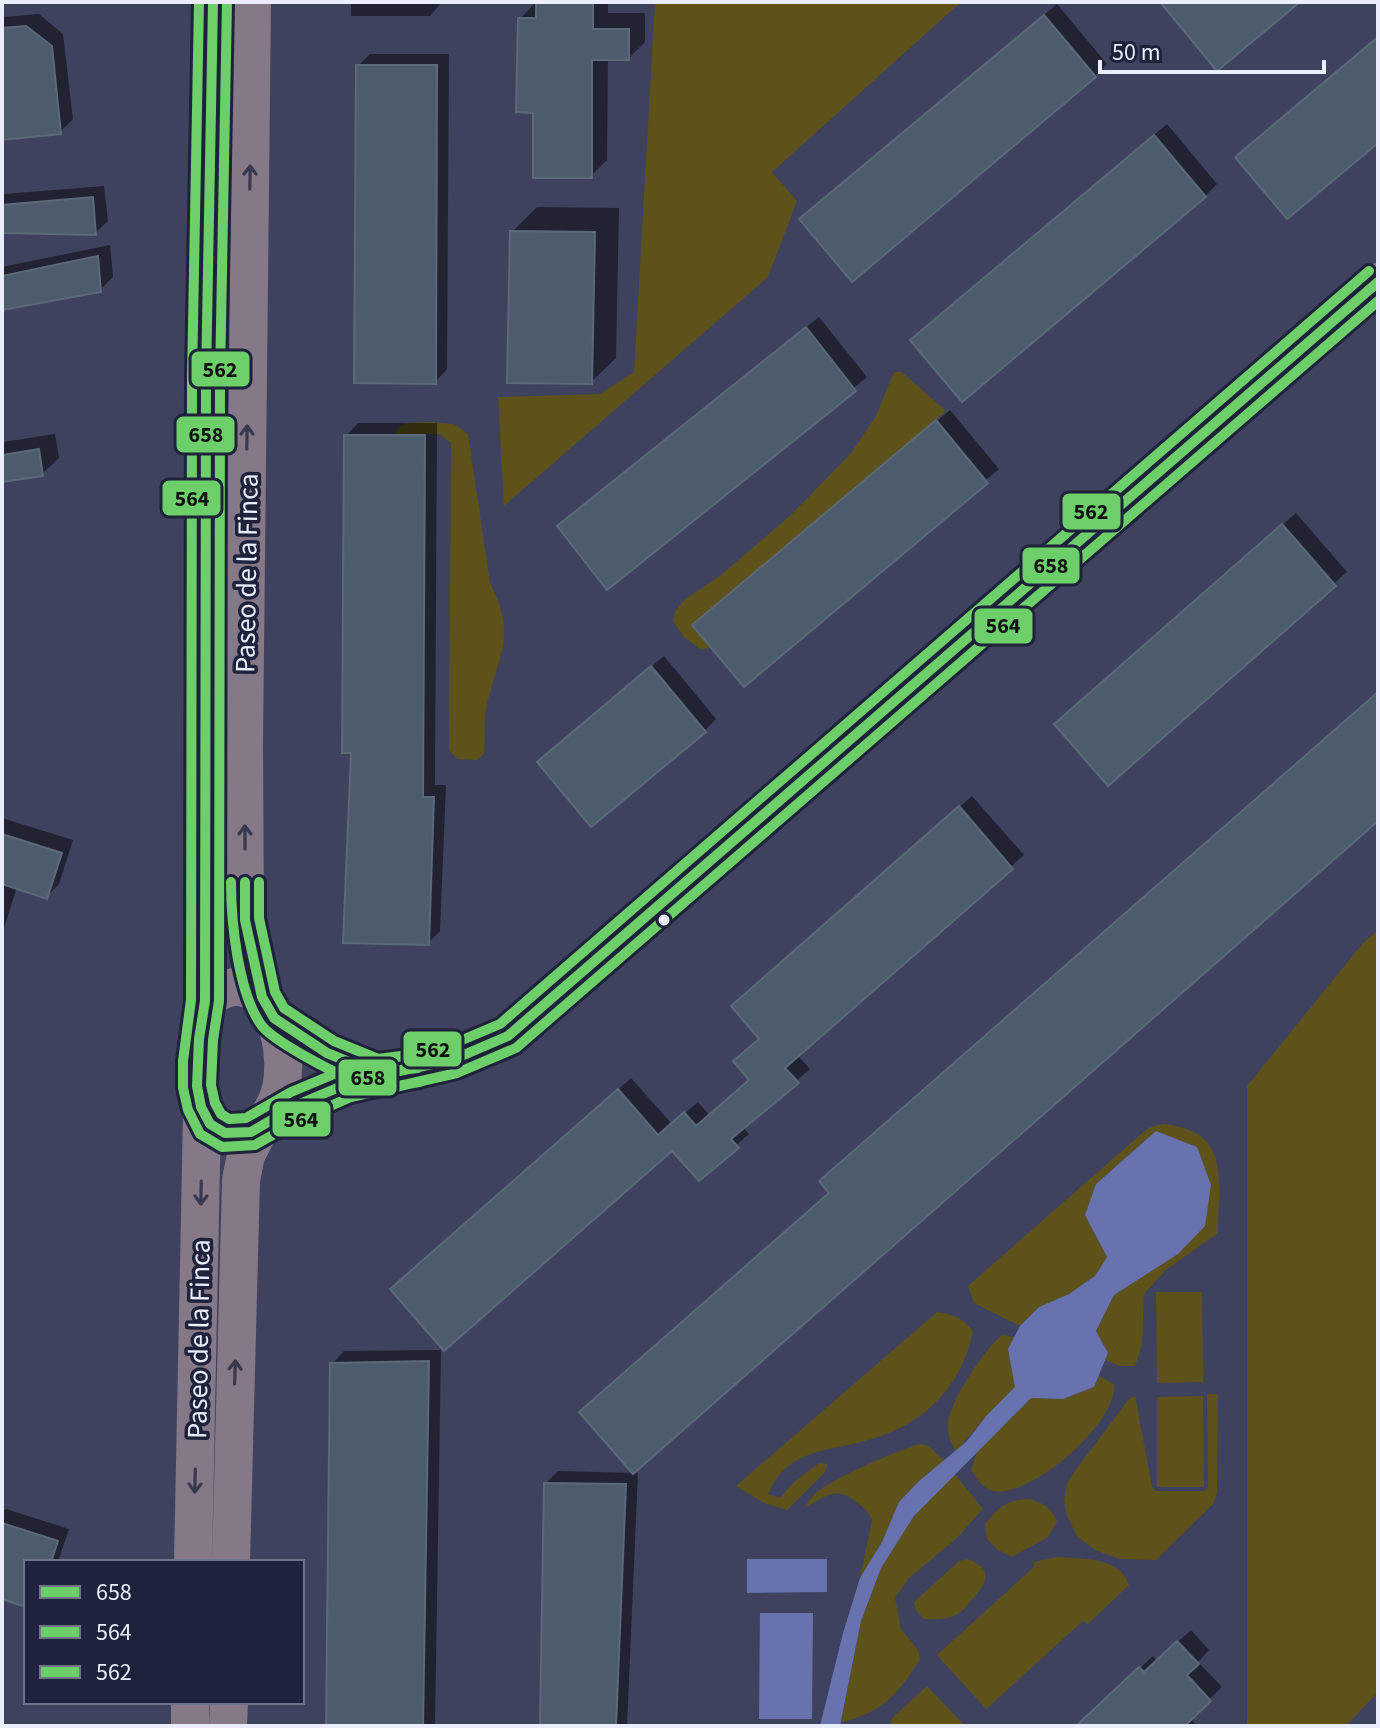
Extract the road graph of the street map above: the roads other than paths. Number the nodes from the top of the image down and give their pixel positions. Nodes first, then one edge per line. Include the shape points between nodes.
1 (213, 2) edge
2 (252, 2) edge
3 (1378, 282) edge
4 (205, 1001) junction
5 (268, 1008) junction
6 (376, 1073) junction
7 (202, 1115) junction
8 (264, 1124) junction
9 (193, 1560) edge
10 (231, 1560) edge
11 (190, 1704) edge
12 (229, 1704) edge
13 (190, 1726) edge
14 (228, 1726) edge

1 - 4 street, Paseo de la Finca
5 -> 2 street, Paseo de la Finca via 245,920
3 - 6 street via 508,1036 481,1051
4 - 5 street via 233,986 248,989
4 - 7 street via 198,1032
5 - 6 street via 327,1053
5 - 8 street via 282,1046 283,1077
6 - 8 street via 319,1093
7 - 8 street via 216,1129 231,1134
7 -> 9 street, Paseo de la Finca
10 -> 8 street, Paseo de la Finca via 241,1180 246,1155
11 - 13 street
12 - 14 street

